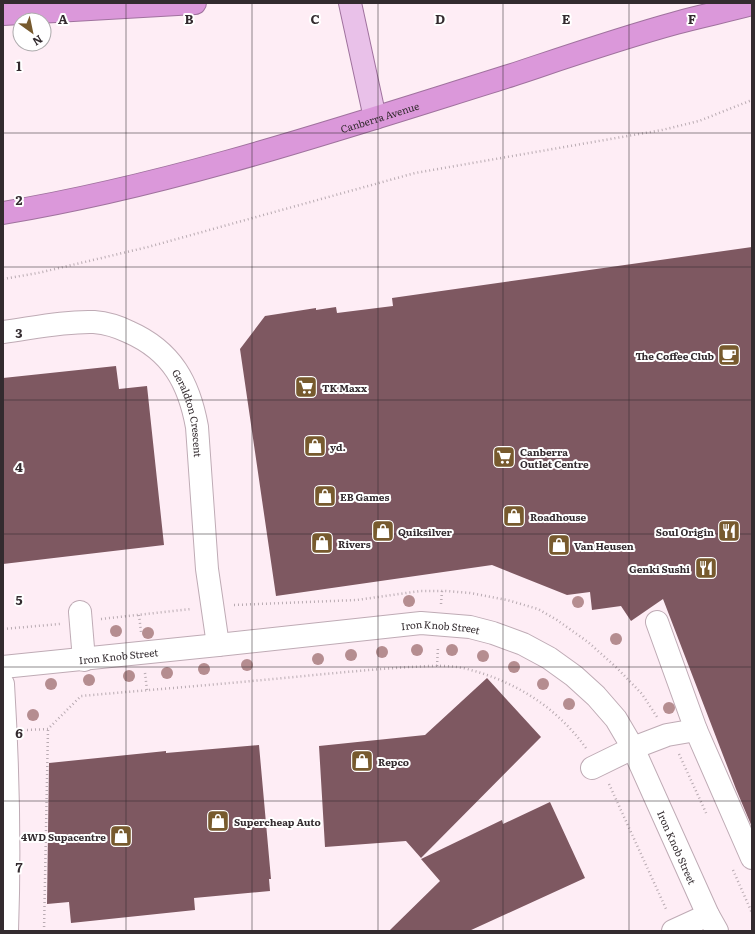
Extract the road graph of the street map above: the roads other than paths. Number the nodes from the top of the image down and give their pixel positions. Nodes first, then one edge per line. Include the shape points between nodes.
1 (195, 3) edge
2 (350, 3) edge
3 (752, 4) edge
4 (3, 14) edge
5 (375, 118) junction
6 (3, 213) edge
7 (3, 332) edge
8 (80, 617) road end
9 (657, 622) dead end
10 (218, 645) junction
11 (84, 660) junction
12 (3, 667) edge
13 (3, 684) edge
14 (696, 730) junction
15 (633, 748) junction
16 (595, 766) road end
17 (752, 858) edge
18 (712, 923) edge
19 (674, 930) edge
20 (7, 931) edge

1 - 4 highway
2 - 5 main road
3 - 5 highway, Canberra Avenue via 676,23
5 - 6 highway, Canberra Avenue via 164,178 97,195
7 - 10 street, Geraldton Crescent via 95,322 120,328 145,339 162,353 176,370 188,390 197,427 208,569
8 - 11 street
9 - 14 street
10 - 11 street, Iron Knob Street
10 - 15 street, Iron Knob Street via 421,623 470,627 523,644 550,658 596,696 616,719
11 - 12 street, Iron Knob Street
13 - 20 street via 9,851
14 - 15 street via 667,735
14 - 17 street
15 - 16 street
15 - 18 street, Iron Knob Street
18 - 19 street

